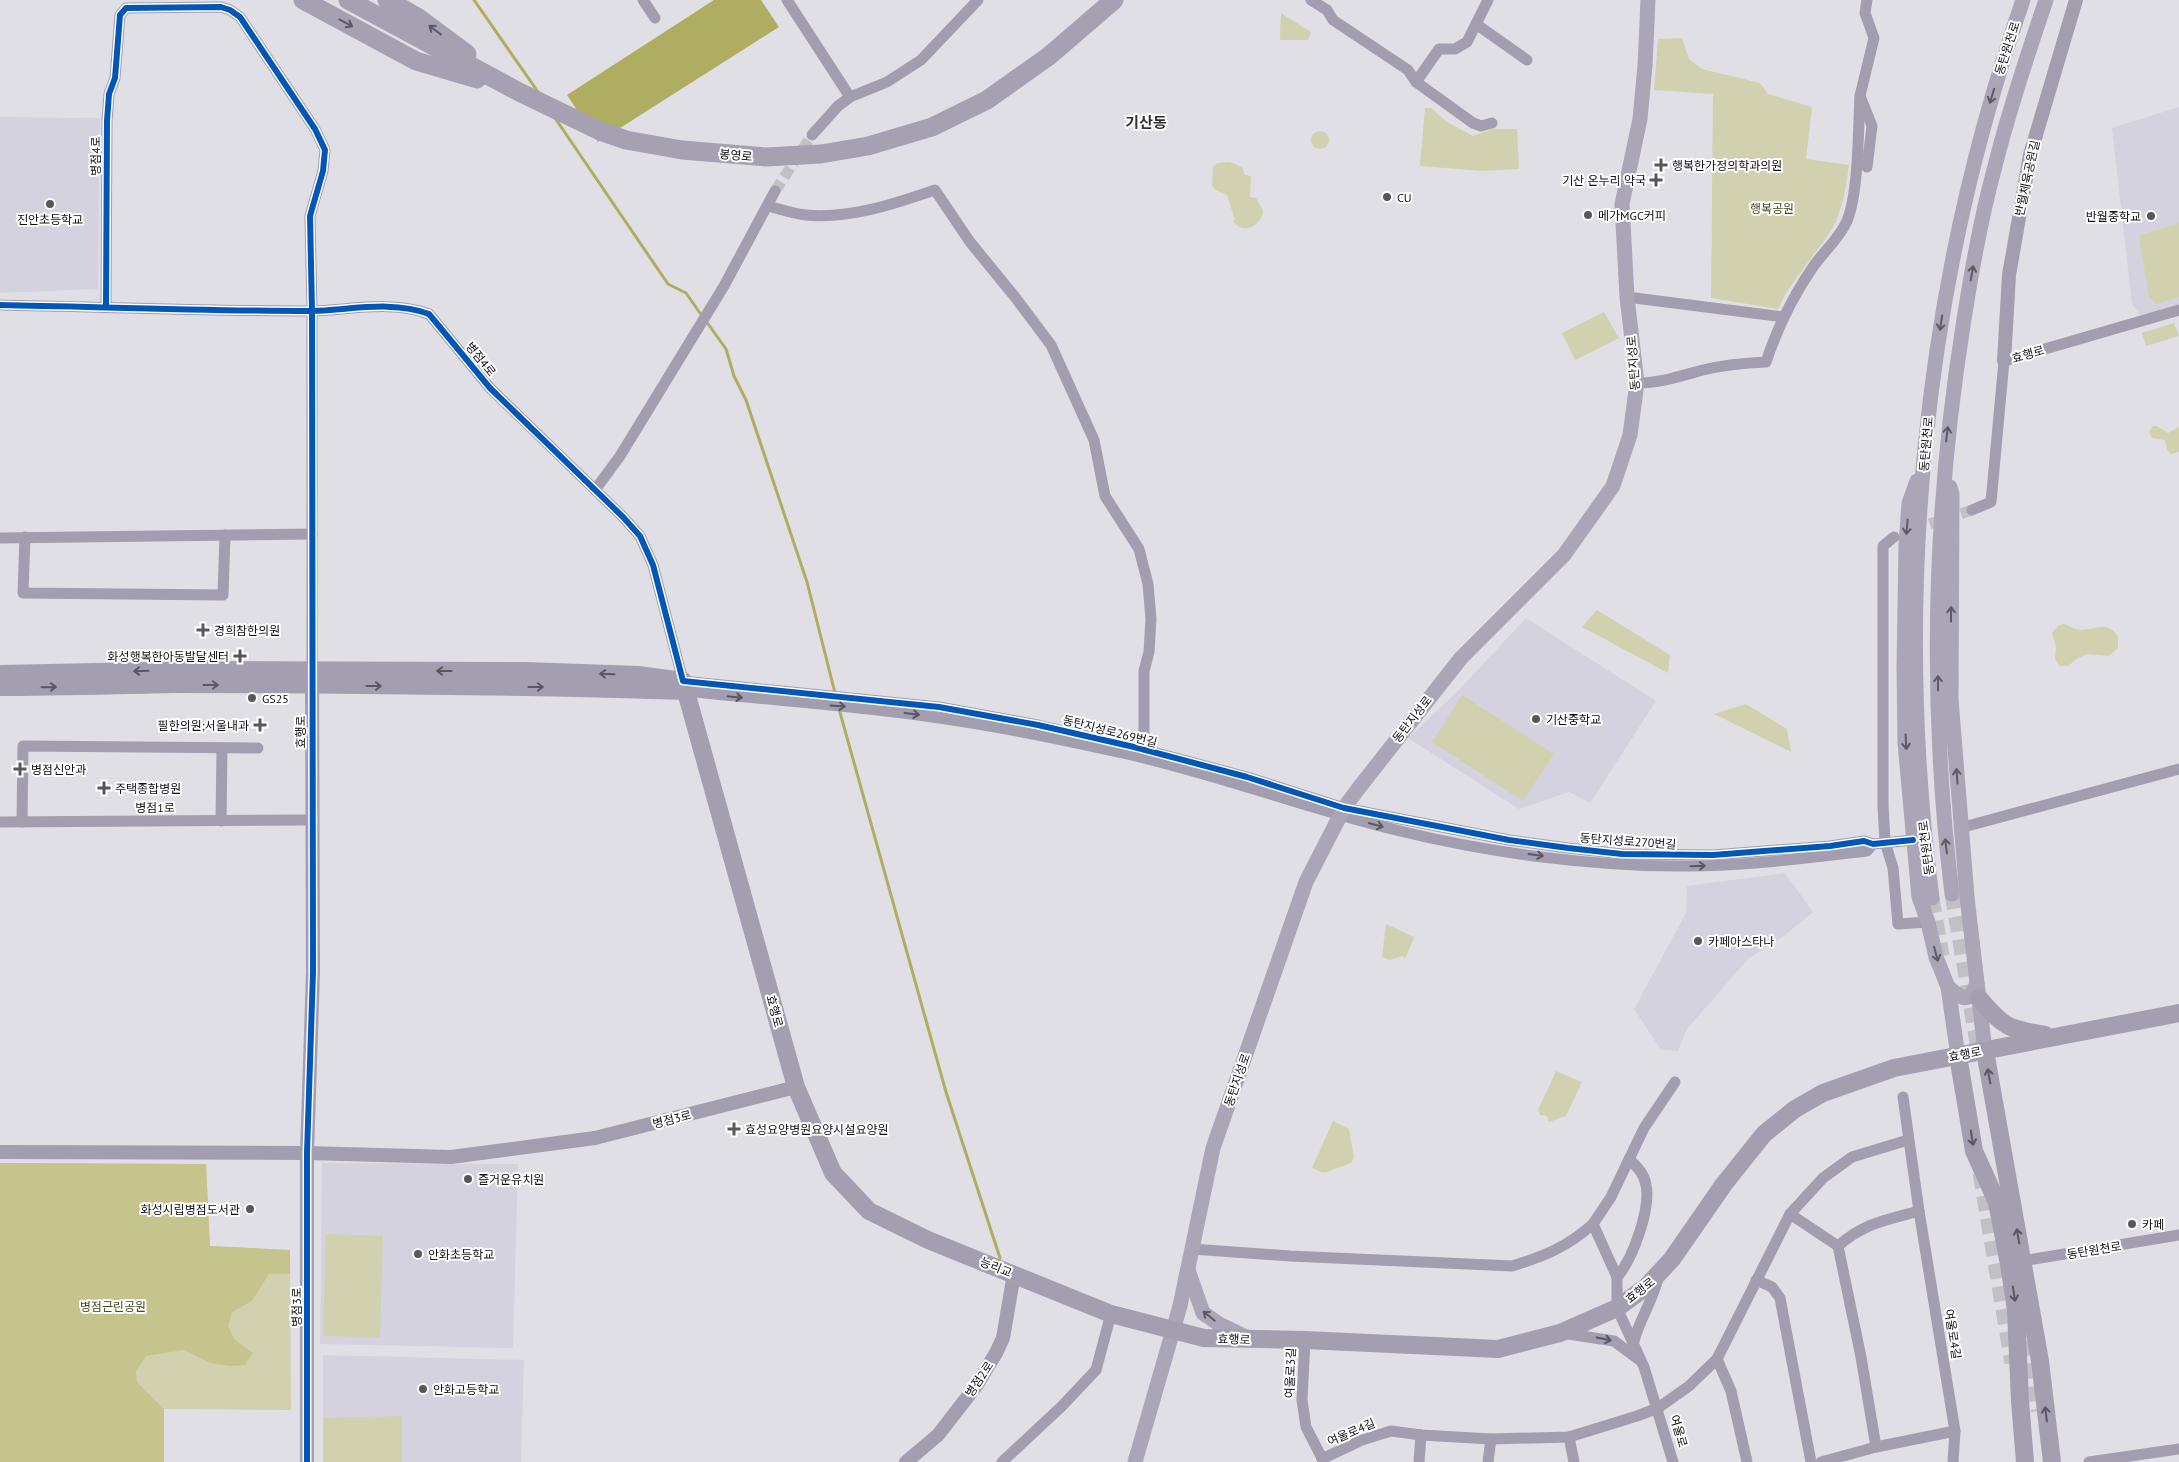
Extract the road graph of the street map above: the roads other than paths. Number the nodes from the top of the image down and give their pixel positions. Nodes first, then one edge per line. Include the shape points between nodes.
1 (303, 0) edge
2 (348, 0) edge
3 (387, 0) edge
4 (643, 0) edge
5 (787, 0) edge
6 (978, 0) edge
7 (1114, 0) edge
8 (1311, 0) edge
9 (1488, 0) edge
10 (1648, 0) edge
11 (1867, 0) edge
12 (2023, 0) edge
13 (2046, 0) edge
14 (2076, 0) edge
15 (126, 8) joint
16 (655, 18) dead end
17 (1476, 24) junction
18 (1527, 60) dead end
19 (1416, 82) junction
20 (517, 92) junction
21 (1860, 96) junction
22 (850, 97) junction
23 (1492, 123) dead end
24 (812, 135) tunnel mouth
25 (1867, 167) dead end
26 (775, 191) tunnel mouth
27 (768, 206) junction
28 (1628, 297) junction
29 (0, 305) edge
30 (106, 307) junction
31 (2179, 310) edge
32 (312, 311) junction
33 (1784, 318) junction
34 (2004, 361) junction
35 (1637, 383) junction
36 (1924, 463) junction
37 (1944, 463) junction
38 (595, 490) junction
39 (1972, 510) tunnel mouth
40 (312, 534) junction
41 (225, 535) junction
42 (25, 537) junction
43 (1894, 537) dead end
44 (0, 538) edge
45 (0, 674) edge
46 (312, 678) junction
47 (685, 686) junction
48 (0, 687) edge
49 (865, 704) junction
50 (222, 748) junction
51 (258, 748) dead end
52 (1144, 750) junction
53 (2179, 769) edge
54 (1342, 812) junction
55 (311, 820) junction
56 (221, 821) junction
57 (0, 822) edge
58 (22, 822) junction
59 (1960, 828) junction
60 (1913, 840) junction
61 (1879, 843) junction
62 (1952, 894) tunnel mouth
63 (1932, 898) tunnel mouth
64 (1928, 922) junction
65 (1948, 987) junction
66 (1978, 990) junction
67 (2179, 1012) edge
68 (2055, 1037) junction
69 (1985, 1051) junction
70 (1958, 1056) junction
71 (1675, 1082) dead end
72 (796, 1087) junction
73 (1903, 1097) dead end
74 (1908, 1140) junction
75 (0, 1152) edge
76 (308, 1152) junction
77 (1629, 1159) junction
78 (1919, 1211) junction
79 (1790, 1214) junction
80 (1593, 1224) junction
81 (2179, 1235) edge
82 (1838, 1246) junction
83 (1192, 1249) junction
84 (965, 1254) joint
85 (2016, 1262) junction
86 (1188, 1268) junction
87 (1659, 1275) junction
88 (1617, 1276) junction
89 (1020, 1277) junction
90 (1756, 1280) junction
91 (1617, 1308) junction
92 (1111, 1314) junction
93 (1173, 1329) junction
94 (1560, 1333) junction
95 (1252, 1340) junction
96 (1305, 1340) junction
97 (1634, 1341) junction
98 (1716, 1359) junction
99 (1642, 1361) junction
100 (1658, 1408) junction
101 (1955, 1431) junction
102 (1420, 1435) junction
103 (1569, 1437) junction
104 (1491, 1439) junction
105 (1876, 1447) junction
106 (2179, 1449) edge
107 (1323, 1461) edge
108 (307, 1462) edge
109 (906, 1462) edge
110 (1002, 1462) edge
111 (1135, 1462) edge
112 (1419, 1462) edge
113 (1488, 1462) edge
114 (1574, 1462) edge
115 (1673, 1462) edge
116 (1747, 1462) edge
117 (1811, 1462) edge
118 (1822, 1462) edge
119 (1953, 1462) edge
120 (2025, 1462) edge
121 (2052, 1462) edge
122 (2089, 1462) edge

1 -> 20 highway via 416,61
2 - 20 highway, 봉영로
20 -> 3 highway via 417,17
4 - 16 street
5 - 22 street
6 - 22 street via 921,60 887,82
7 - 20 highway, 봉영로 via 1049,56 987,100 932,127 868,146 821,154 766,157 682,150 626,140
8 - 19 street via 1327,10 1333,20 1408,70
9 - 17 street
10 - 28 main road, 동탄지성로 via 1640,119 1622,204
11 - 21 street via 1865,13 1874,38
12 -> 36 main road, 동탄원천로 via 1990,104 1957,239 1934,366
37 -> 13 main road, 동탄원천로 via 1978,236 1993,170
14 - 34 street, 반월체육공원길 via 2030,155 2008,275
15 - 30 street, 병점4로 via 120,15 115,78 109,94 107,121
15 - 32 street, 효행로 via 221,7 230,10 240,18 315,129 325,150 323,171 310,216
17 - 18 street
17 - 19 street via 1467,42 1455,49 1439,49
19 - 23 street via 1473,123 1481,126
21 - 25 street via 1872,126
21 - 33 street via 1851,211 1838,239 1814,265
22 - 24 street
26 - 27 street
27 - 38 street via 713,304 620,456
27 - 52 street via 805,215 829,215 892,205 935,190 970,242 1051,345 1094,440 1105,496 1139,548 1148,584 1151,619 1144,671
28 - 33 street
28 - 35 main road, 동탄지성로
29 - 30 street, 병점4로
30 - 32 street, 병점4로
31 - 34 street, 효행로
32 - 38 street, 병점4로 via 394,307 429,314 490,388
32 - 40 street, 효행로
33 - 35 street via 1766,362 1739,363
34 - 39 street, 효행로 via 1992,502
35 - 54 main road, 동탄지성로 via 1630,435 1613,486 1564,555 1461,658
36 -> 60 main road via 1910,502 1904,588 1906,743
36 - 63 main road, 동탄원천로 via 1917,552 1916,693 1923,827
59 -> 37 main road via 1952,699 1952,494
62 -> 37 main road, 동탄원천로 via 1944,827 1938,693
38 - 47 street, 병점4로 via 640,536 653,565
40 - 41 street
40 - 46 street, 효행로
41 - 42 street
41 - 42 street via 223,595 22,594
42 - 44 street
43 - 61 street via 1883,546 1883,805
46 -> 45 main road via 194,670
46 - 47 main road via 525,671 638,675
48 -> 46 main road
46 - 55 street, 효행로
47 - 49 street
47 - 72 main road, 효행로
49 - 52 street, 동탄지성로269번길 via 939,707 1038,725
49 -> 54 street via 1131,755
50 - 51 street
50 - 56 street
50 - 58 street via 24,746
52 - 54 street, 동탄지성로269번길 via 1247,777
53 - 59 street
54 - 61 street via 1424,836 1588,863 1750,864 1867,851
54 - 83 main road, 동탄지성로 via 1306,882 1216,1139
55 - 56 street, 병점1로
55 - 76 street, 효행로 via 313,972
56 - 58 street, 병점1로
57 - 58 street, 병점1로
59 - 66 main road
60 - 61 street
60 - 64 main road via 1919,897
61 - 64 street via 1893,868 1898,924
64 -> 65 main road via 1936,957
65 - 66 main road via 1962,998 1968,998
65 - 70 main road
66 - 68 main road via 1994,1017 2005,1025 2014,1030
66 - 69 main road
67 - 68 main road, 효행로
68 - 69 main road, 효행로
69 - 70 main road, 효행로
85 -> 69 main road
70 -> 85 main road via 1974,1151 1997,1202
70 - 87 main road, 효행로 via 1894,1068 1823,1093 1795,1109 1764,1134
71 - 77 street via 1644,1128
72 - 76 street, 병점3로 via 594,1138 451,1157
72 - 84 main road, 효행로 via 833,1173 869,1211
73 - 74 street, 여울로4길
74 - 78 street, 여울로4길
74 - 79 street, 여울로4길 via 1852,1157 1823,1178
75 - 76 street, 병점3로
76 - 108 street, 병점3로
77 - 80 street via 1611,1197
77 - 88 street via 1641,1171 1646,1185 1646,1203 1626,1267
78 - 82 street via 1867,1226
78 - 101 street, 여울로4길
79 - 82 street
79 - 90 street, 여울로4길
80 - 83 street via 1548,1255 1512,1266
80 - 88 street
81 - 85 street, 동탄원천로
82 - 105 street
83 - 86 main road, 동탄지성로
84 - 89 main road, 능리교
85 -> 120 main road
121 -> 85 main road via 2040,1361
86 - 93 main road, 동탄지성로
95 -> 86 main road via 1203,1312
87 - 91 main road, 효행로
87 - 97 street via 1656,1291 1640,1321
88 - 91 street
89 - 92 main road, 효행로
89 - 109 street, 병점2로 via 1008,1306 1003,1338 996,1354 938,1435
90 - 98 street, 여울로4길
90 - 117 street via 1772,1287 1780,1298
91 - 94 main road, 효행로
91 - 97 street, 여울로
92 - 93 main road, 효행로
92 - 110 street via 1096,1370
93 - 95 main road, 효행로 via 1204,1338
93 - 111 main road, 동탄지성로
94 - 96 main road, 효행로 via 1498,1349
94 -> 99 street via 1614,1341
95 - 96 main road, 효행로
96 - 107 street, 여울로3길 via 1302,1400 1306,1427
97 - 99 street, 여울로
98 - 100 street, 여울로4길 via 1689,1386
98 - 116 street via 1731,1391
99 - 100 street, 여울로
100 - 103 street, 여울로4길
100 - 115 street, 여울로
101 - 105 street
101 - 119 street, 여울로4길
102 - 104 street, 여울로4길
102 - 107 street, 여울로4길 via 1390,1431 1362,1440
102 - 112 street
103 - 104 street, 여울로4길
103 - 114 street
104 - 113 street
105 - 118 street
106 - 122 street

